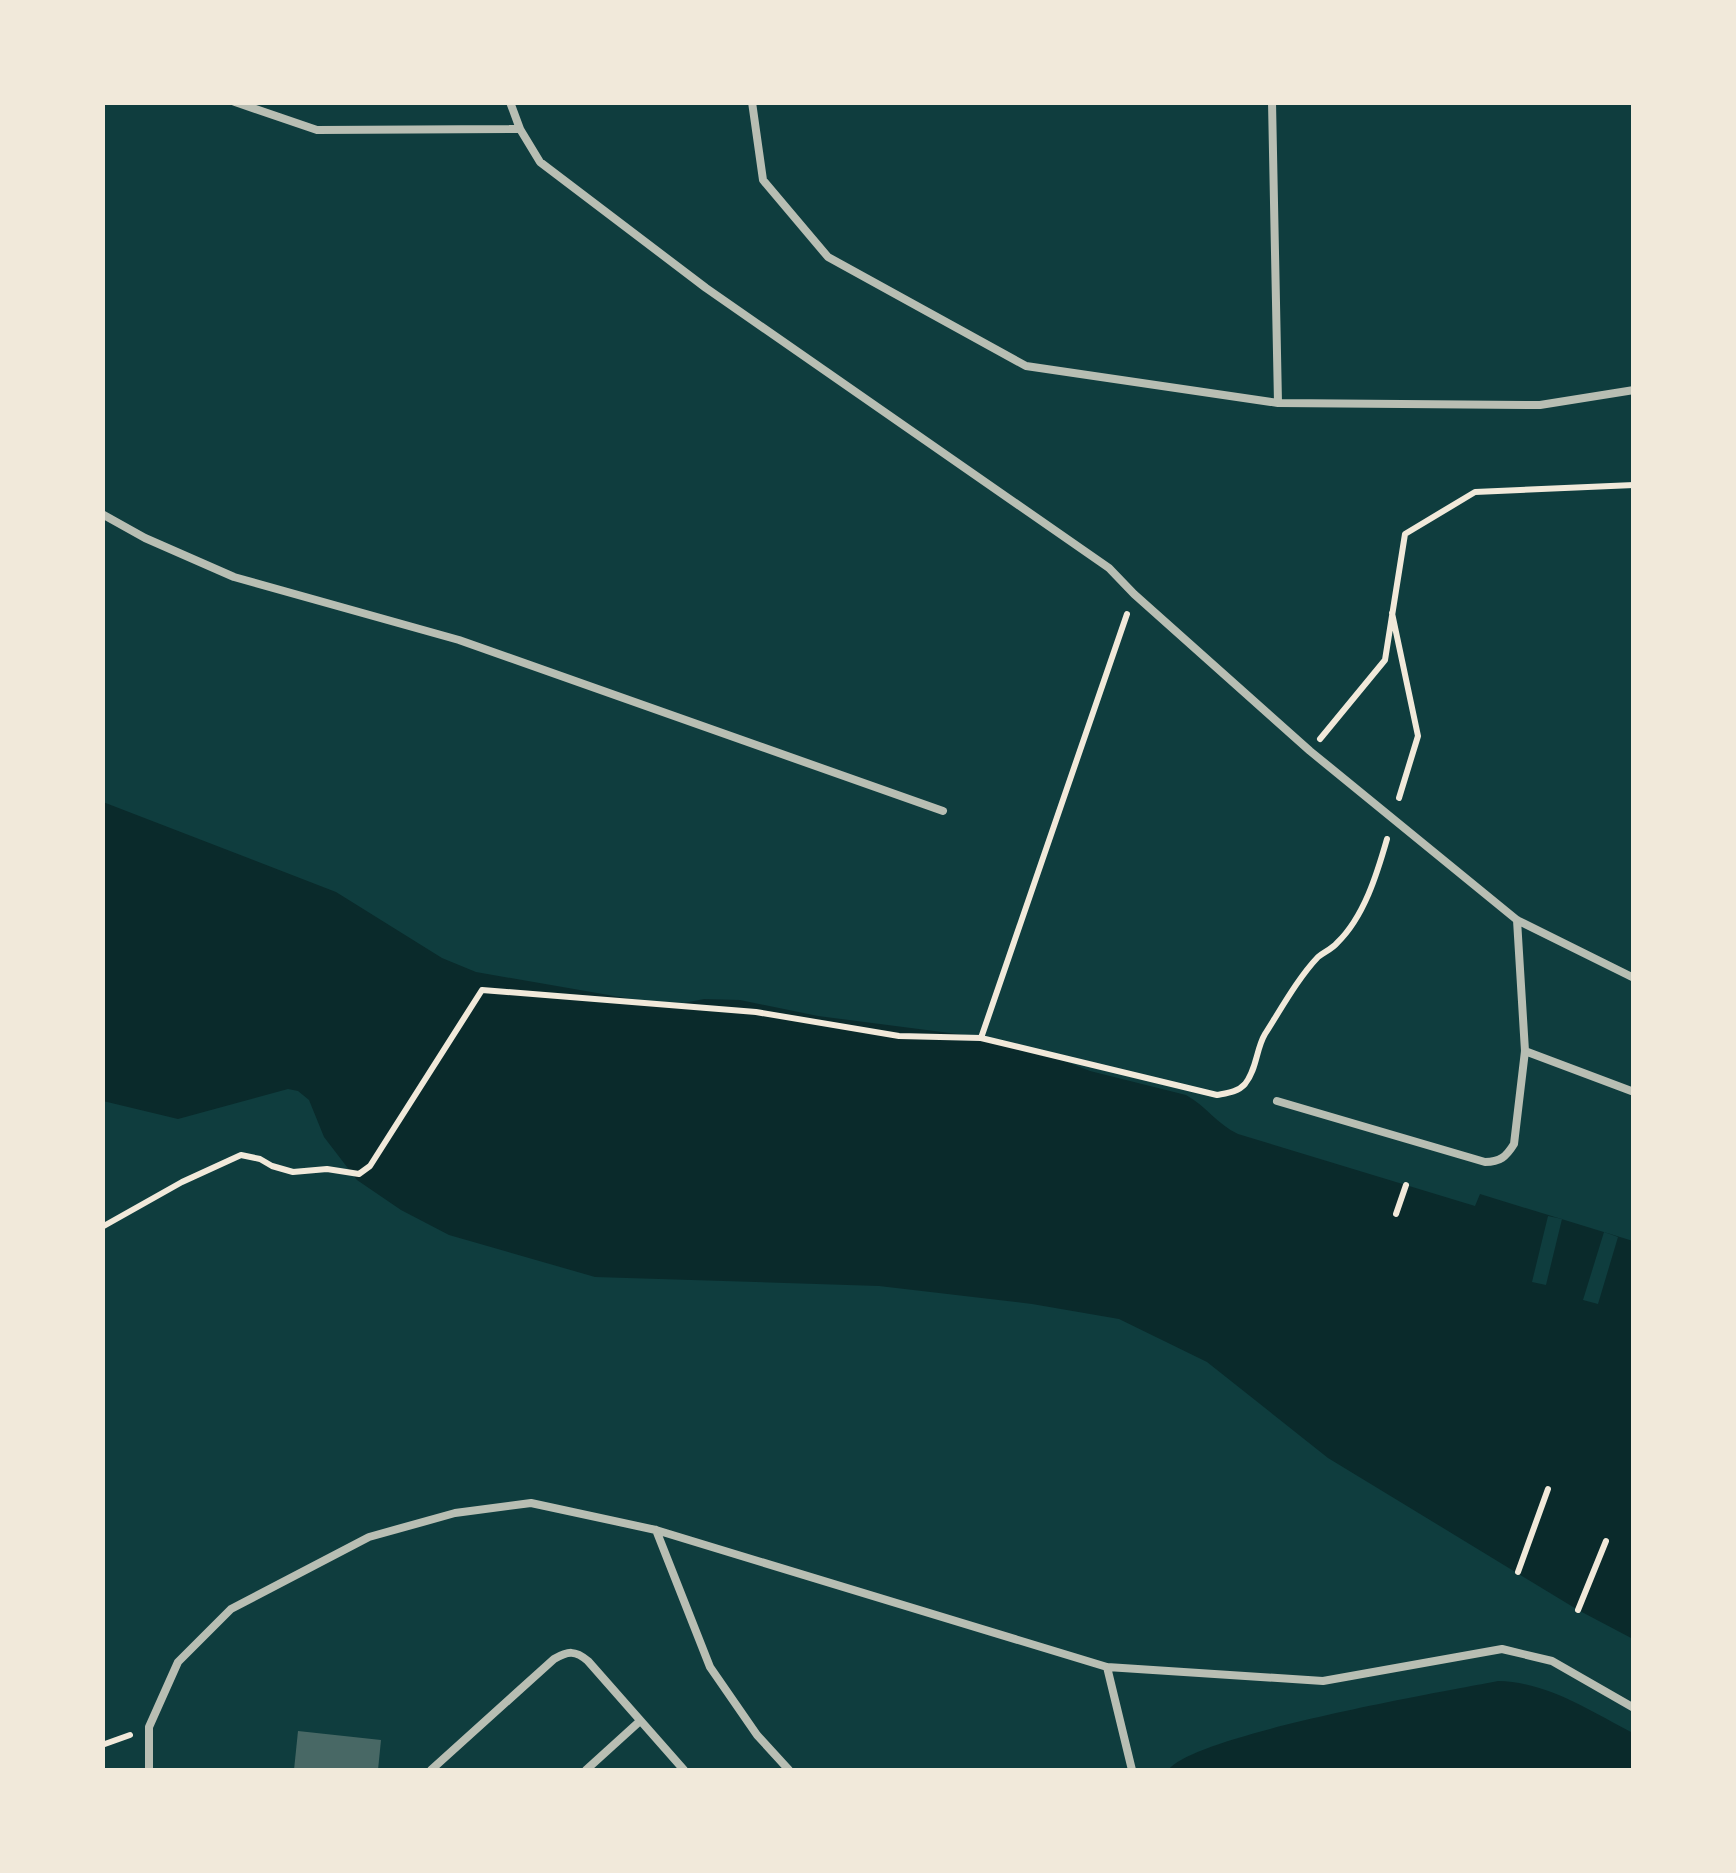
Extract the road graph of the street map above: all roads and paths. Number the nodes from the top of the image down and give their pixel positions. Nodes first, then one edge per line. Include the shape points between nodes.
1 (236, 102) edge
2 (510, 102) edge
3 (752, 102) edge
4 (1272, 102) edge
5 (520, 129) junction
6 (1634, 390) edge
7 (1278, 403) junction
8 (1634, 485) edge
9 (102, 514) edge
10 (1134, 594) junction
11 (1392, 613) junction
12 (1310, 751) junction
13 (943, 812) dead end
14 (1392, 820) junction
15 (1517, 920) junction
16 (1634, 978) edge
17 (981, 1038) junction
18 (1525, 1050) junction
19 (1634, 1092) edge
20 (1277, 1101) dead end
21 (1406, 1185) dead end
22 (1396, 1214) dead end
23 (102, 1227) edge
24 (1548, 1489) dead end
25 (656, 1530) junction
26 (1606, 1541) dead end
27 (1518, 1572) dead end
28 (1578, 1610) dead end
29 (1107, 1667) junction
30 (1634, 1708) edge
31 (640, 1722) junction
32 (149, 1770) edge
33 (431, 1770) edge
34 (586, 1770) edge
35 (684, 1770) edge
36 (789, 1770) edge
37 (1132, 1770) edge

1 - 5 lane via 317,130
2 - 5 lane
3 - 7 lane via 763,180 828,257 1026,366
4 - 7 lane
5 - 10 lane via 540,162 691,277 1109,568
6 - 7 lane via 1540,405
8 - 11 path via 1474,492 1404,534
9 - 13 lane via 234,577 459,640
10 - 12 lane
10 - 17 path
11 - 12 path via 1385,660
11 - 14 path via 1418,736
12 - 14 lane
14 - 15 lane
14 - 17 path via 1374,881 1351,923 1274,1019 1244,1085 1233,1092 1217,1095
15 - 16 lane
15 - 18 lane
17 - 23 path via 899,1036 756,1012 482,990 359,1174 293,1172 241,1155
18 - 19 lane
18 - 20 lane via 1514,1144 1497,1162
21 - 22 path
24 - 27 path
25 - 29 lane
25 - 32 lane via 531,1502 369,1537 231,1609 178,1662 149,1727
25 - 36 lane via 710,1667
26 - 28 path
29 - 30 lane via 1324,1681 1502,1649 1552,1660
29 - 37 lane
31 - 33 lane via 588,1661 566,1652
31 - 34 lane
31 - 35 lane

